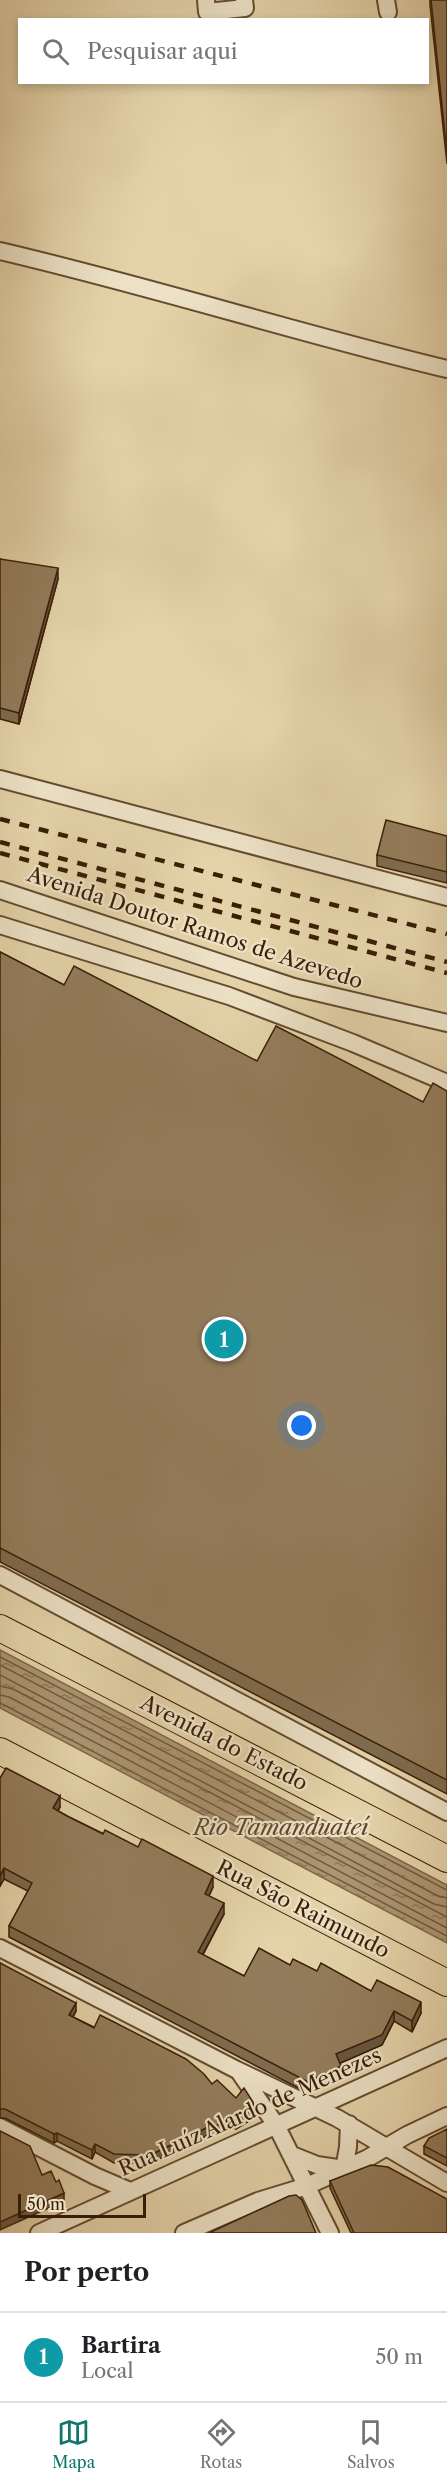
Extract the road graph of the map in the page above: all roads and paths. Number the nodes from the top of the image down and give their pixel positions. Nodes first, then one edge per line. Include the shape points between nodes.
1 (206, 0) edge
2 (244, 0) edge
3 (0, 251) edge
4 (447, 369) edge
5 (0, 779) edge
6 (0, 890) edge
7 (447, 897) edge
8 (0, 925) edge
9 (447, 1023) edge
10 (447, 1083) edge
11 (0, 1575) edge
12 (0, 1628) edge
13 (0, 1751) edge
14 (447, 1812) edge
15 (447, 1859) edge
16 (0, 1948) edge
17 (447, 1983) edge
18 (447, 2048) edge
19 (237, 2070) junction
20 (315, 2107) junction
21 (447, 2116) edge
22 (349, 2124) junction
23 (276, 2125) junction
24 (0, 2127) edge
25 (386, 2147) junction
26 (292, 2155) junction
27 (344, 2169) junction
28 (447, 2183) edge
29 (307, 2186) junction
30 (130, 2191) junction
31 (39, 2233) edge
32 (184, 2233) edge
33 (330, 2233) edge

1 - 2 street via 207,12 245,8
3 - 4 street via 111,277
5 - 7 street
6 - 9 street, Avenida Doutor Ramos de Azevedo via 294,987
8 - 10 street via 228,996
11 - 14 street
12 - 15 highway, Avenida do Estado
13 - 17 highway, Rua São Raimundo
16 - 19 street
18 - 20 street, Rua Luíz Alardo de Menezes
19 - 20 street
19 - 23 street
20 - 22 street
20 - 23 street, Rua Luíz Alardo de Menezes
21 - 25 street
22 - 25 street
22 - 27 street
23 - 26 street
23 - 30 street, Rua Luíz Alardo de Menezes
24 - 30 street
25 - 27 street
25 - 28 street
26 - 27 street
26 - 29 street
27 - 29 street
29 - 32 street via 247,2205
29 - 33 street
30 - 31 street, Rua Luíz Alardo de Menezes

